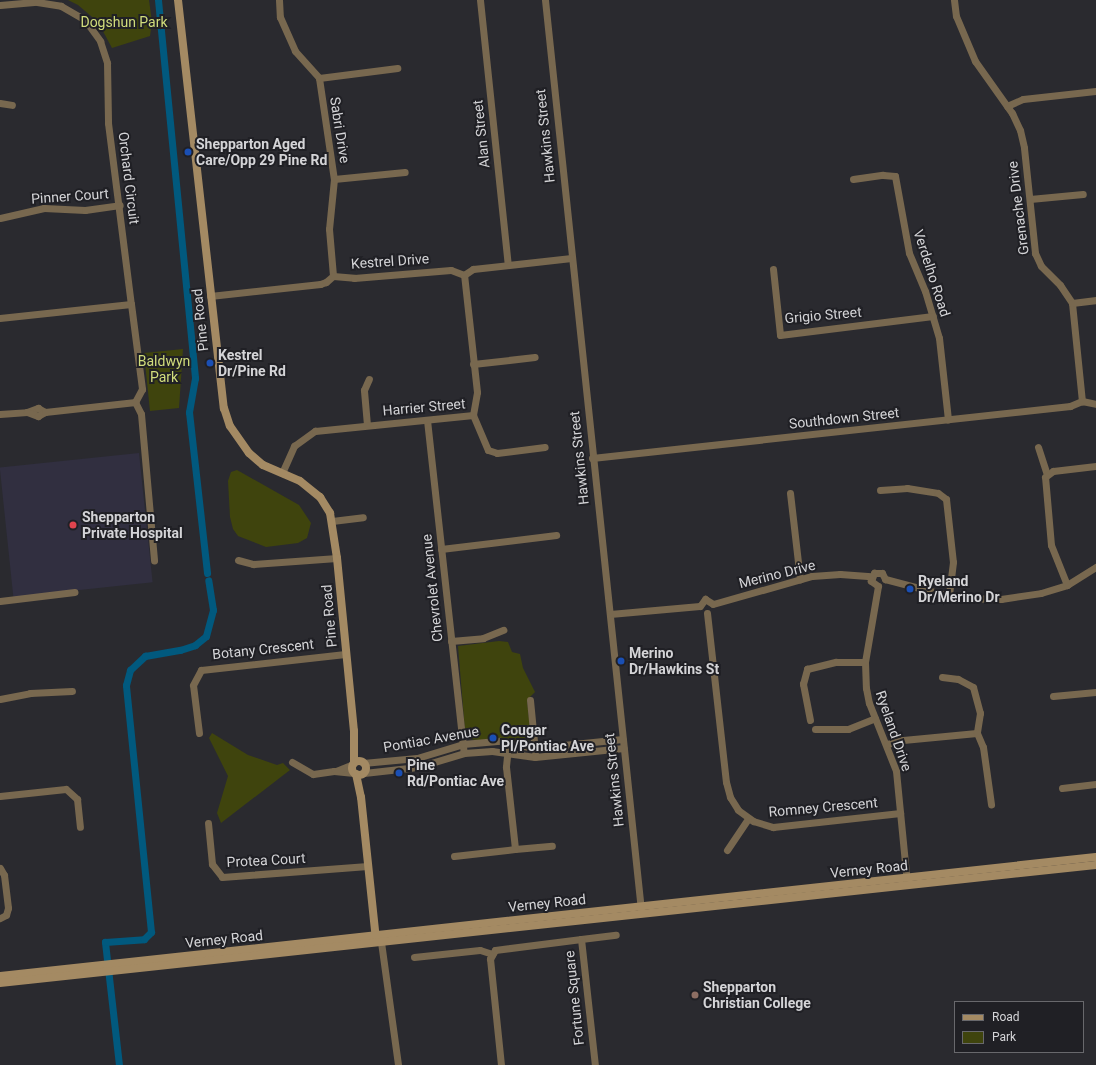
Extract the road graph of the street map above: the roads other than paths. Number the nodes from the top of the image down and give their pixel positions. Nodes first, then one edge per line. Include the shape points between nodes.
1 (178, 0) edge
2 (279, 0) edge
3 (480, 0) edge
4 (545, 0) edge
5 (954, 0) edge
6 (25, 2) edge
7 (0, 5) edge
8 (397, 68) dead end
9 (319, 78) junction
10 (1096, 91) edge
11 (0, 103) edge
12 (12, 105) dead end
13 (1007, 106) junction
14 (404, 172) dead end
15 (334, 178) junction
16 (853, 179) dead end
17 (1083, 194) dead end
18 (1030, 199) junction
19 (120, 205) junction
20 (0, 218) edge
21 (571, 258) junction
22 (508, 265) junction
23 (773, 269) dead end
24 (464, 275) junction
25 (333, 276) junction
26 (210, 296) junction
27 (1096, 300) edge
28 (1072, 303) junction
29 (130, 304) junction
30 (933, 316) junction
31 (0, 318) edge
32 (535, 358) dead end
33 (473, 364) junction
34 (369, 379) dead end
35 (1082, 401) junction
36 (135, 402) junction
37 (1096, 404) edge
38 (0, 414) edge
39 (474, 415) junction
40 (427, 420) junction
41 (948, 420) junction
42 (367, 425) junction
43 (545, 447) dead end
44 (1038, 447) dead end
45 (592, 458) junction
46 (1096, 466) edge
47 (282, 473) junction
48 (1047, 474) junction
49 (880, 490) dead end
50 (790, 493) dead end
51 (363, 517) dead end
52 (332, 521) junction
53 (556, 535) dead end
54 (441, 549) junction
55 (337, 558) junction
56 (154, 560) dead end
57 (238, 560) dead end
58 (1096, 567) edge
59 (871, 576) junction
60 (800, 578) junction
61 (885, 579) junction
62 (1067, 585) junction
63 (878, 586) junction
64 (74, 592) dead end
65 (949, 596) junction
66 (0, 601) edge
67 (713, 604) junction
68 (700, 606) junction
69 (707, 613) junction
70 (610, 614) junction
71 (503, 630) dead end
72 (451, 641) junction
73 (346, 654) junction
74 (866, 662) junction
75 (942, 678) dead end
76 (72, 691) dead end
77 (1096, 692) edge
78 (1053, 696) dead end
79 (0, 699) edge
80 (530, 700) dead end
81 (875, 718) junction
82 (810, 720) dead end
83 (815, 729) dead end
84 (354, 731) junction
85 (199, 733) dead end
86 (977, 734) junction
87 (623, 739) junction
88 (509, 743) junction
89 (463, 744) junction
90 (887, 744) junction
91 (534, 748) junction
92 (624, 748) junction
93 (507, 752) junction
94 (464, 753) junction
95 (535, 757) junction
96 (292, 762) dead end
97 (363, 762) junction
98 (354, 764) junction
99 (334, 771) junction
100 (359, 774) junction
101 (1096, 784) edge
102 (1062, 788) dead end
103 (0, 796) edge
104 (990, 804) dead end
105 (900, 813) junction
106 (748, 819) junction
107 (208, 823) dead end
108 (80, 827) dead end
109 (552, 846) dead end
110 (515, 849) junction
111 (727, 850) dead end
112 (454, 856) dead end
113 (1096, 858) edge
114 (1096, 865) edge
115 (368, 866) junction
116 (0, 868) edge
117 (907, 882) junction
118 (641, 909) junction
119 (0, 918) edge
120 (616, 934) dead end
121 (581, 939) junction
122 (378, 940) junction
123 (492, 954) junction
124 (414, 957) dead end
125 (103, 969) junction
126 (0, 976) edge
127 (0, 983) edge
128 (398, 1065) edge
129 (501, 1065) edge
130 (595, 1065) edge

1 - 26 street, Pine Road
2 - 9 street via 280,17 295,51
3 - 22 street, Alan Street
4 - 21 street, Hawkins Street
5 - 13 street, Grenache Drive via 956,16 975,61
6 - 7 street, Orchard Circuit
6 - 19 street, Orchard Circuit via 49,3 74,12 93,29 100,41 107,63 108,123
8 - 9 street
9 - 15 street, Sabri Drive
10 - 13 street via 1023,99
11 - 12 street
13 - 18 street, Grenache Drive via 1020,130
14 - 15 street
15 - 25 street, Sabri Drive via 329,229
16 - 30 street, Verdelho Road via 895,176 909,253
17 - 18 street
18 - 28 street, Grenache Drive via 1037,260 1060,285
19 - 20 street, Pinner Court via 85,210 44,208
19 - 29 street, Orchard Circuit
21 - 22 street
21 - 45 street, Hawkins Street
22 - 24 street via 474,269
23 - 30 street, Grigio Street via 780,335
24 - 25 street, Kestrel Drive via 451,270 354,278
24 - 33 street, Harrier Street
25 - 26 street, Kestrel Drive via 320,284
26 - 47 street, Pine Road via 221,392 230,426 249,453 263,465
27 - 28 street
28 - 35 street, Grenache Drive
29 - 31 street
29 - 36 street, Orchard Circuit via 142,389
30 - 41 street, Verdelho Road via 939,338
32 - 33 street
33 - 39 street, Harrier Street via 477,392
34 - 42 street via 364,390
35 - 37 street, Southdown Street
35 - 41 street, Southdown Street via 1070,406
36 - 38 street via 45,412 38,408 27,412
36 - 56 street via 141,414
39 - 40 street, Harrier Street
39 - 43 street via 488,450 497,453
40 - 42 street, Harrier Street
40 - 54 street, Chevrolet Avenue
41 - 45 street, Southdown Street
42 - 47 street, Harrier Street via 315,431 304,437 294,446
44 - 48 street
45 - 70 street, Hawkins Street
46 - 48 street
47 - 52 street, Pine Road via 300,481 320,497
48 - 62 street via 1045,481 1051,545
49 - 65 street via 907,488 938,493 946,499 953,562
50 - 60 street
51 - 52 street
52 - 55 street, Pine Road
53 - 54 street
54 - 72 street, Chevrolet Avenue
55 - 57 street via 253,564
55 - 73 street, Pine Road
58 - 62 street
59 - 60 street, Merino Drive via 840,574
59 - 61 street via 878,572 882,573
59 - 63 street via 872,583
60 - 67 street, Merino Drive
61 - 63 street via 884,583
61 - 65 street
62 - 65 street via 1041,593 1002,599
63 - 74 street, Ryeland Drive
64 - 66 street
67 - 68 street via 705,599
67 - 69 street via 713,609
68 - 69 street via 701,610
68 - 70 street
69 - 106 street via 726,782 730,797
70 - 87 street, Hawkins Street
71 - 72 street via 483,638
72 - 89 street, Chevrolet Avenue
73 - 84 street, Pine Road
73 - 85 street, Botany Crescent via 201,670 193,685
74 - 81 street, Ryeland Drive via 866,688
74 - 82 street via 836,662 806,669 803,684
75 - 86 street via 958,679 972,687 980,713
76 - 79 street via 30,693
77 - 78 street
80 - 91 street
81 - 83 street via 848,729
81 - 90 street, Ryeland Drive
84 - 97 street, Pine Road
84 - 98 street, Pine Road
86 - 90 street via 903,740
86 - 104 street via 984,747
87 - 91 street, Pontiac Avenue
87 - 92 street, Hawkins Street
88 - 89 street, Pontiac Avenue
88 - 91 street, Pontiac Avenue
88 - 93 street
89 - 94 street, Chevrolet Avenue
89 - 97 street, Pontiac Avenue via 418,758
90 - 105 street, Ryeland Drive via 896,771
91 - 95 street
92 - 95 street, Pontiac Avenue
92 - 118 street, Hawkins Street
93 - 94 street, Pontiac Avenue
93 - 95 street, Pontiac Avenue
93 - 110 street via 506,767
94 - 100 street, Pontiac Avenue via 418,767
96 - 99 street via 313,774
97 - 98 street
97 - 100 street, Pine Road via 366,768
98 - 99 street
98 - 100 street, Pine Road
99 - 100 street, Pontiac Avenue
100 - 115 street
101 - 102 street
103 - 108 street via 66,789 77,799
105 - 106 street, Romney Crescent via 777,826 764,825
105 - 117 street, Ryeland Drive
106 - 111 street
107 - 115 street, Protea Court via 212,864 222,877
109 - 110 street
110 - 112 street
113 - 117 street, Verney Road
114 - 117 street, Verney Road
115 - 122 street
116 - 119 street via 4,875 8,910
117 - 118 street, Verney Road
118 - 122 street, Verney Road
120 - 121 street
121 - 123 street, Fortune Square via 494,950
121 - 130 street, Fortune Square
122 - 125 street, Verney Road
122 - 128 street
123 - 124 street via 480,950
123 - 129 street via 490,959
125 - 126 street, Verney Road
125 - 127 street, Verney Road

